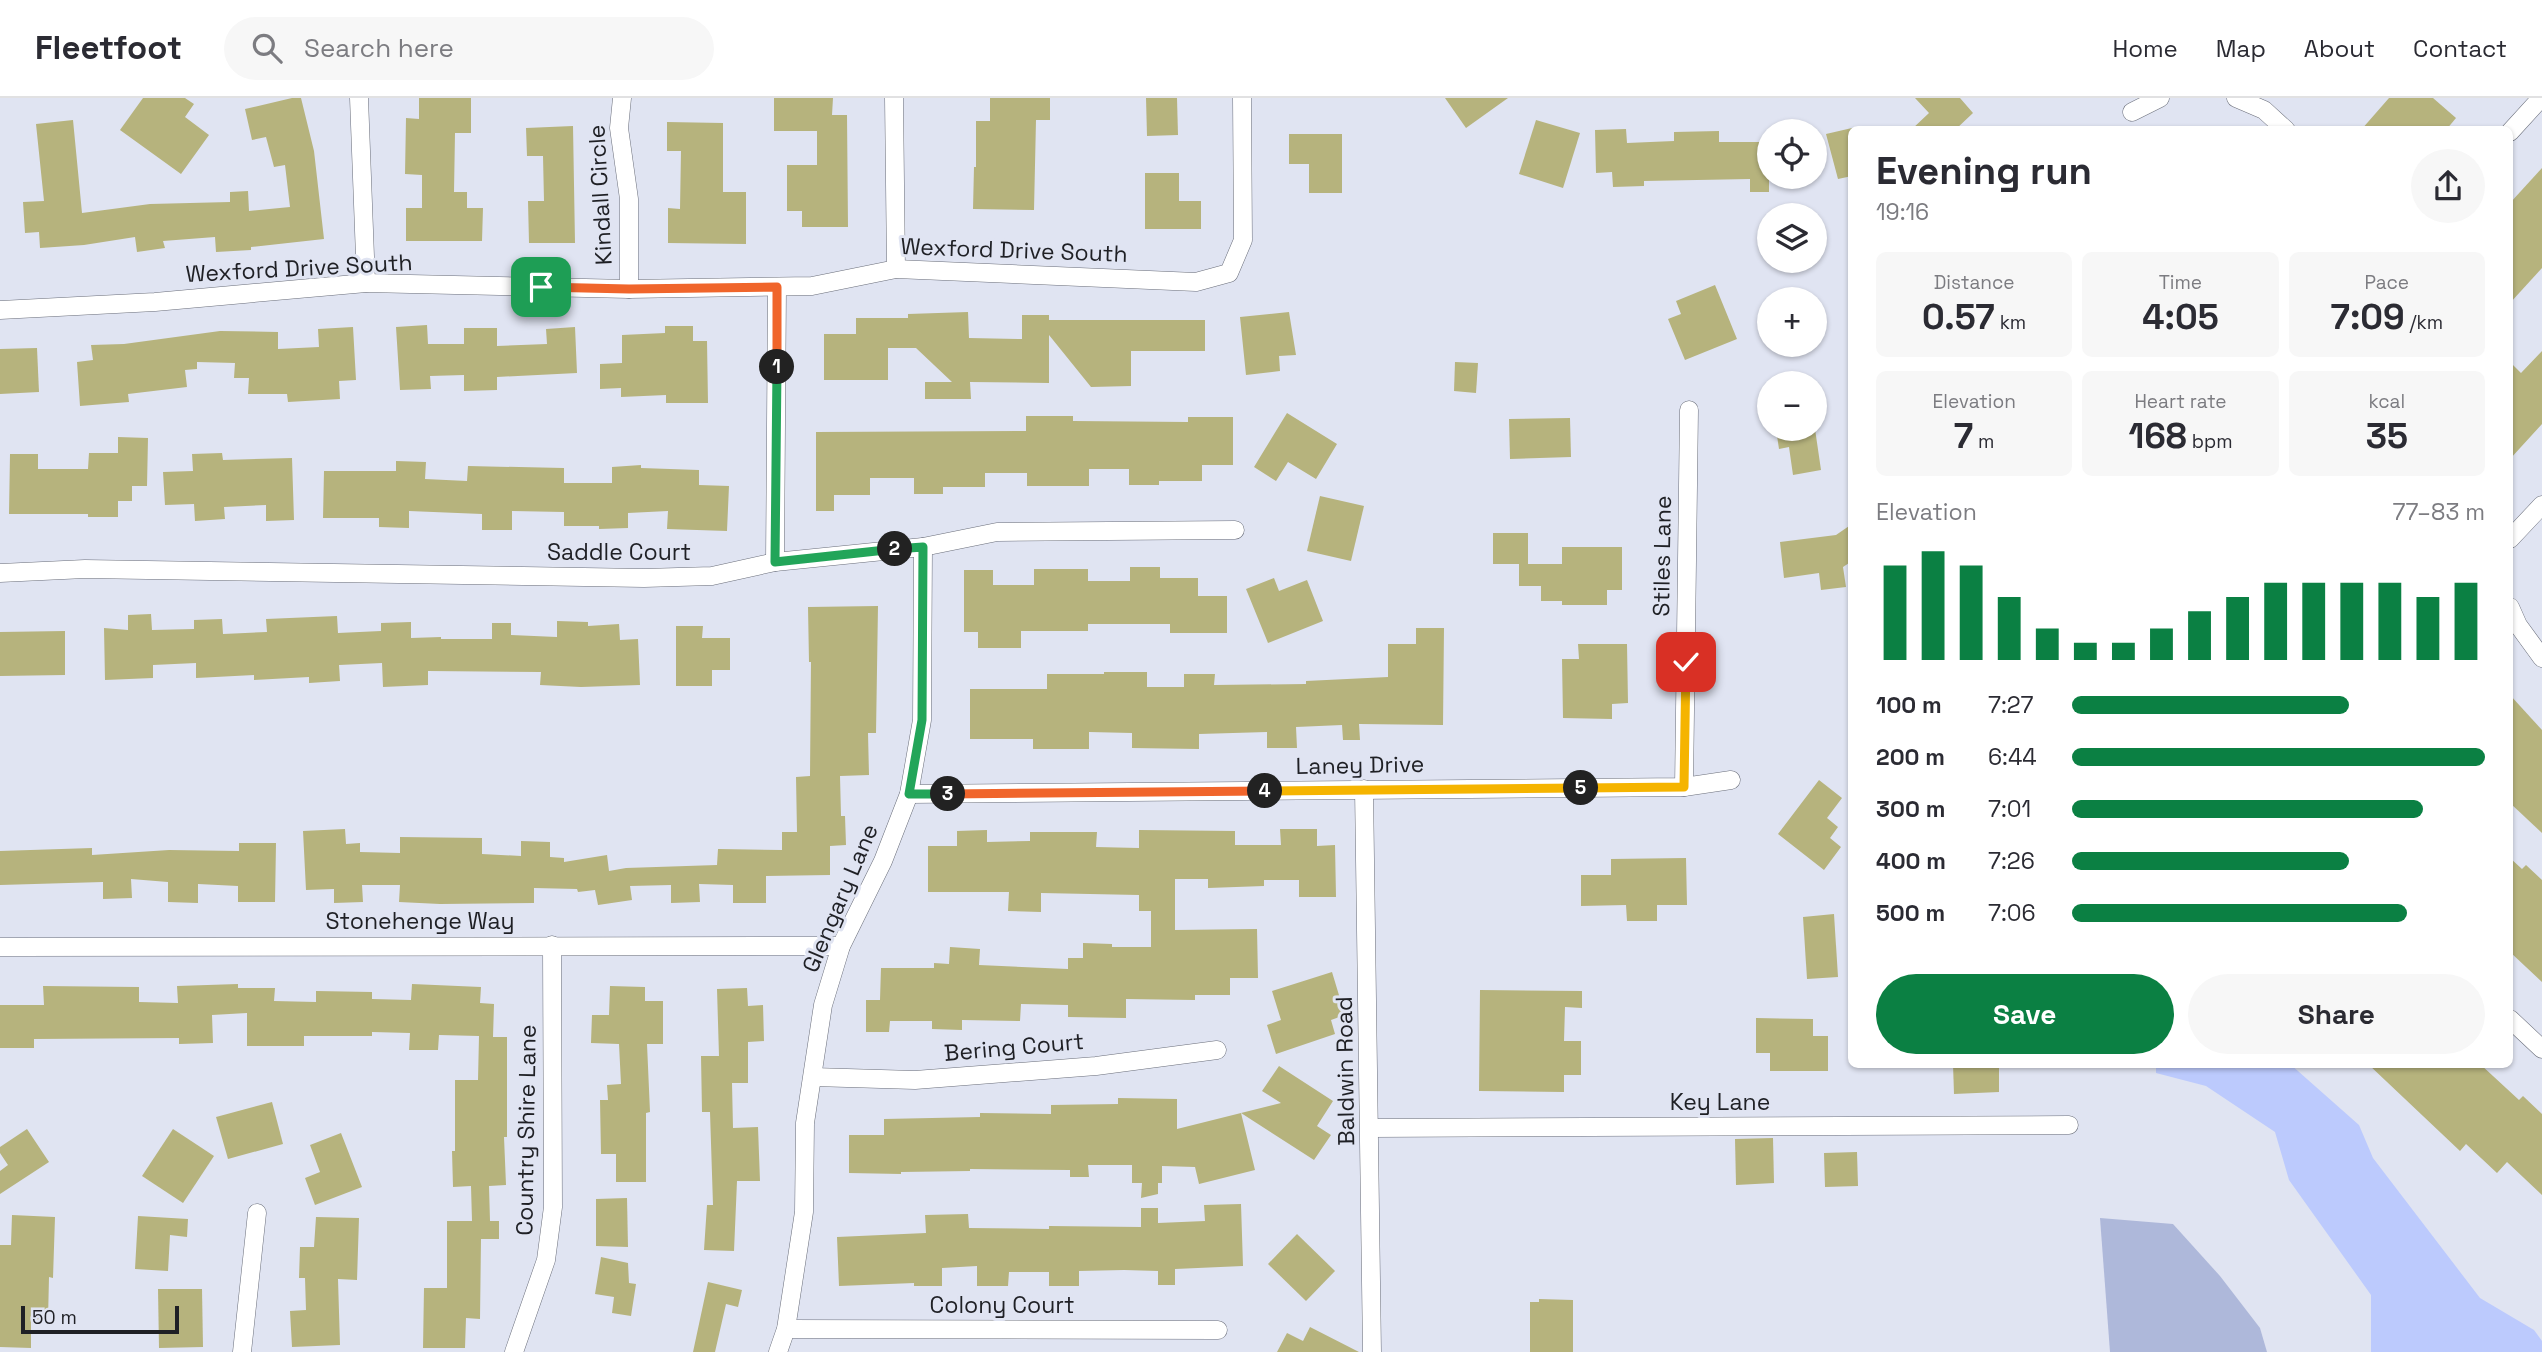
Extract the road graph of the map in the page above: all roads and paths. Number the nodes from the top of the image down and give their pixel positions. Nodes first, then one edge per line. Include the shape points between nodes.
1 (359, 98) edge
2 (622, 98) edge
3 (894, 98) edge
4 (1242, 98) edge
5 (2160, 98) edge
6 (2236, 98) edge
7 (2541, 98) edge
8 (2132, 112) dead end
9 (2282, 126) edge
10 (2513, 129) edge
11 (896, 269) junction
12 (366, 283) junction
13 (777, 287) junction
14 (629, 289) junction
15 (0, 310) edge
16 (1689, 410) dead end
17 (2542, 505) edge
18 (1235, 530) dead end
19 (2513, 536) edge
20 (923, 547) junction
21 (775, 562) junction
22 (0, 573) edge
23 (2513, 614) edge
24 (2542, 658) edge
25 (1731, 780) dead end
26 (1684, 787) junction
27 (1364, 789) junction
28 (909, 794) junction
29 (552, 945) junction
30 (841, 946) junction
31 (0, 947) edge
32 (2513, 1022) edge
33 (2542, 1049) edge
34 (1217, 1051) dead end
35 (813, 1077) junction
36 (2069, 1125) dead end
37 (1370, 1128) junction
38 (257, 1213) dead end
39 (786, 1329) junction
40 (1218, 1330) dead end
41 (242, 1352) edge
42 (514, 1352) edge
43 (778, 1352) edge
44 (1372, 1352) edge

1 - 12 street
2 - 14 street, Kindall Circle via 619,128 629,199
3 - 11 street
4 - 11 street, Wexford Drive South via 1242,240 1229,272 1196,282
5 - 8 street
6 - 9 street via 2264,110
7 - 10 street
11 - 13 street, Wexford Drive South
12 - 14 street, Wexford Drive South
12 - 15 street, Wexford Drive South
13 - 14 street, Wexford Drive South
13 - 21 street
16 - 26 street, Stiles Lane
17 - 19 street
18 - 20 street, Saddle Court via 997,532
20 - 21 street, Saddle Court
20 - 28 street, Glengary Lane via 922,720
21 - 22 street, Saddle Court via 712,576 645,578 85,569
23 - 24 street
25 - 26 street, Laney Drive
26 - 27 street, Laney Drive
27 - 28 street, Laney Drive
27 - 37 street, Baldwin Road
28 - 30 street, Glengary Lane
29 - 30 street, Stonehenge Way
29 - 31 street, Stonehenge Way
29 - 42 street, Country Shire Lane via 553,1208 546,1260
30 - 35 street, Glengary Lane via 823,1005
32 - 33 street
34 - 35 street, Bering Court via 915,1080
35 - 39 street, Glengary Lane via 805,1123 804,1212
36 - 37 street, Key Lane
37 - 44 street, Baldwin Road
38 - 41 street
39 - 40 street, Colony Court
39 - 43 street, Glengary Lane

